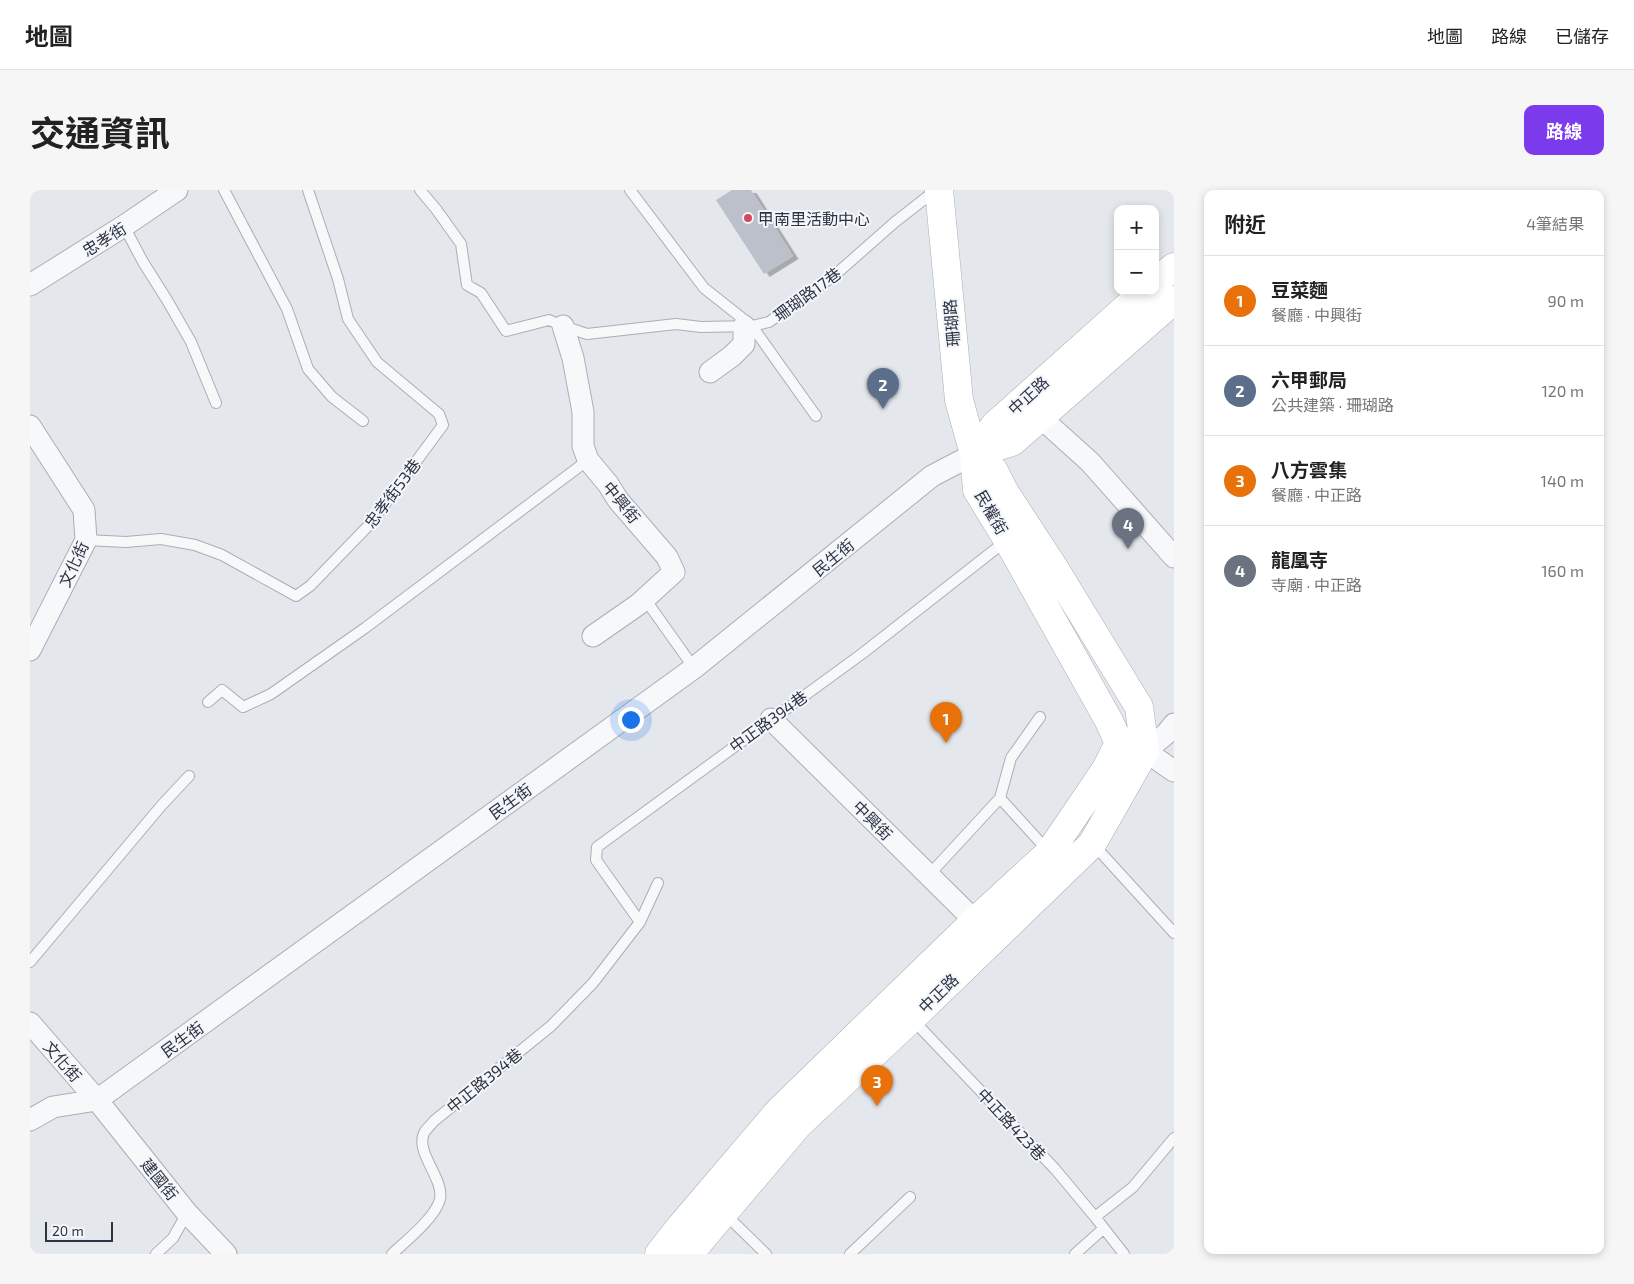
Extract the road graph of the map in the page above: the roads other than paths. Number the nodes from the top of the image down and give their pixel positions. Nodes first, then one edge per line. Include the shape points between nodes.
1 (177, 190) edge
2 (224, 190) edge
3 (308, 190) edge
4 (420, 190) edge
5 (630, 190) edge
6 (937, 190) edge
7 (124, 226) junction
8 (1174, 267) edge
9 (1159, 279) edge
10 (30, 285) edge
11 (1141, 295) edge
12 (1174, 300) edge
13 (563, 326) junction
14 (748, 326) junction
15 (710, 372) dead end
16 (216, 403) dead end
17 (816, 416) dead end
18 (1040, 417) junction
19 (363, 421) dead end
20 (30, 426) edge
21 (974, 454) junction
22 (588, 460) junction
23 (1007, 539) junction
24 (86, 540) junction
25 (1174, 558) edge
26 (645, 599) junction
27 (593, 636) dead end
28 (30, 650) edge
29 (694, 668) junction
30 (208, 702) dead end
31 (1040, 717) dead end
32 (771, 719) junction
33 (1174, 724) edge
34 (1119, 743) junction
35 (1145, 752) junction
36 (1174, 771) edge
37 (189, 776) dead end
38 (1000, 798) junction
39 (1092, 844) junction
40 (1050, 852) junction
41 (928, 876) junction
42 (658, 883) dead end
43 (975, 921) junction
44 (640, 922) junction
45 (1174, 933) edge
46 (30, 962) edge
47 (903, 1009) junction
48 (30, 1023) edge
49 (97, 1100) junction
50 (30, 1120) edge
51 (1174, 1138) edge
52 (910, 1197) dead end
53 (715, 1204) junction
54 (187, 1212) junction
55 (1095, 1217) junction
56 (1103, 1229) junction
57 (156, 1254) edge
58 (226, 1254) edge
59 (392, 1254) edge
60 (659, 1254) edge
61 (689, 1254) edge
62 (766, 1254) edge
63 (850, 1254) edge
64 (1075, 1254) edge
65 (1124, 1254) edge

1 - 7 street, 忠孝街
2 - 19 lane via 287,309 308,369 332,397
3 - 24 lane, 忠孝街53巷 via 348,319 377,362 439,414 443,425 371,524 296,596 222,554 195,545 161,539 126,542
4 - 13 lane, 珊瑚路17巷 via 461,244 468,285 481,294 506,331 549,320
5 - 14 lane via 704,288
6 - 14 lane, 珊瑚路17巷 via 804,298 770,322
6 - 21 main road, 珊瑚路 via 958,400
7 - 10 street, 忠孝街
7 - 16 lane via 191,342
8 - 9 main road
11 - 21 main road, 中正路 via 995,425
12 - 18 main road, 中正路
13 - 14 lane, 珊瑚路17巷 via 587,334 676,324
13 - 22 street, 中興街 via 573,358 582,412 583,446
14 - 15 street via 744,344
14 - 17 lane
18 - 21 main road, 中正路 via 1012,442
18 - 25 street, 中正路 via 1090,462
20 - 24 street, 文化街 via 84,510
21 - 23 main road, 民權街 via 976,490
21 - 29 street, 民生街 via 932,476
21 - 35 main road, 民權街 via 994,471 1139,707
22 - 26 street, 中興街 via 667,557 674,572
22 - 30 lane via 380,617 271,694 243,707 222,690
23 - 32 lane, 中正路394巷 via 863,653
23 - 34 main road, 民權街 via 1110,721
24 - 28 street, 文化街
26 - 27 street, 中興街
26 - 29 lane
29 - 49 street, 民生街
31 - 38 lane via 1011,758
32 - 41 street, 中興街
32 - 44 lane, 中正路394巷 via 597,847 596,860
33 - 35 street, 中正路
34 - 35 street
34 - 40 main road, 中正路 via 1106,769
35 - 36 street
35 - 39 main road, 中正路
37 - 46 lane
38 - 40 lane
38 - 41 lane
39 - 45 lane
39 - 47 main road, 中正路
40 - 43 main road, 中正路
41 - 43 street, 中興街
42 - 44 lane, 中正路394巷
43 - 47 main road, 中正路
44 - 59 lane, 中正路394巷 via 593,982 550,1026 434,1121 424,1134 423,1145 438,1184 440,1199 419,1229
47 - 53 main road, 中正路 via 779,1111
47 - 55 lane, 中正路423巷
48 - 49 street, 文化街
49 - 50 street, 民生街 via 53,1108
49 - 54 street, 建國街
51 - 55 lane via 1133,1187
52 - 63 lane
53 - 60 main road, 中正路
53 - 61 main road, 中正路
53 - 62 lane
54 - 57 lane via 173,1238
54 - 58 street, 建國街
55 - 56 lane, 中正路423巷
56 - 64 lane
56 - 65 lane, 中正路423巷

